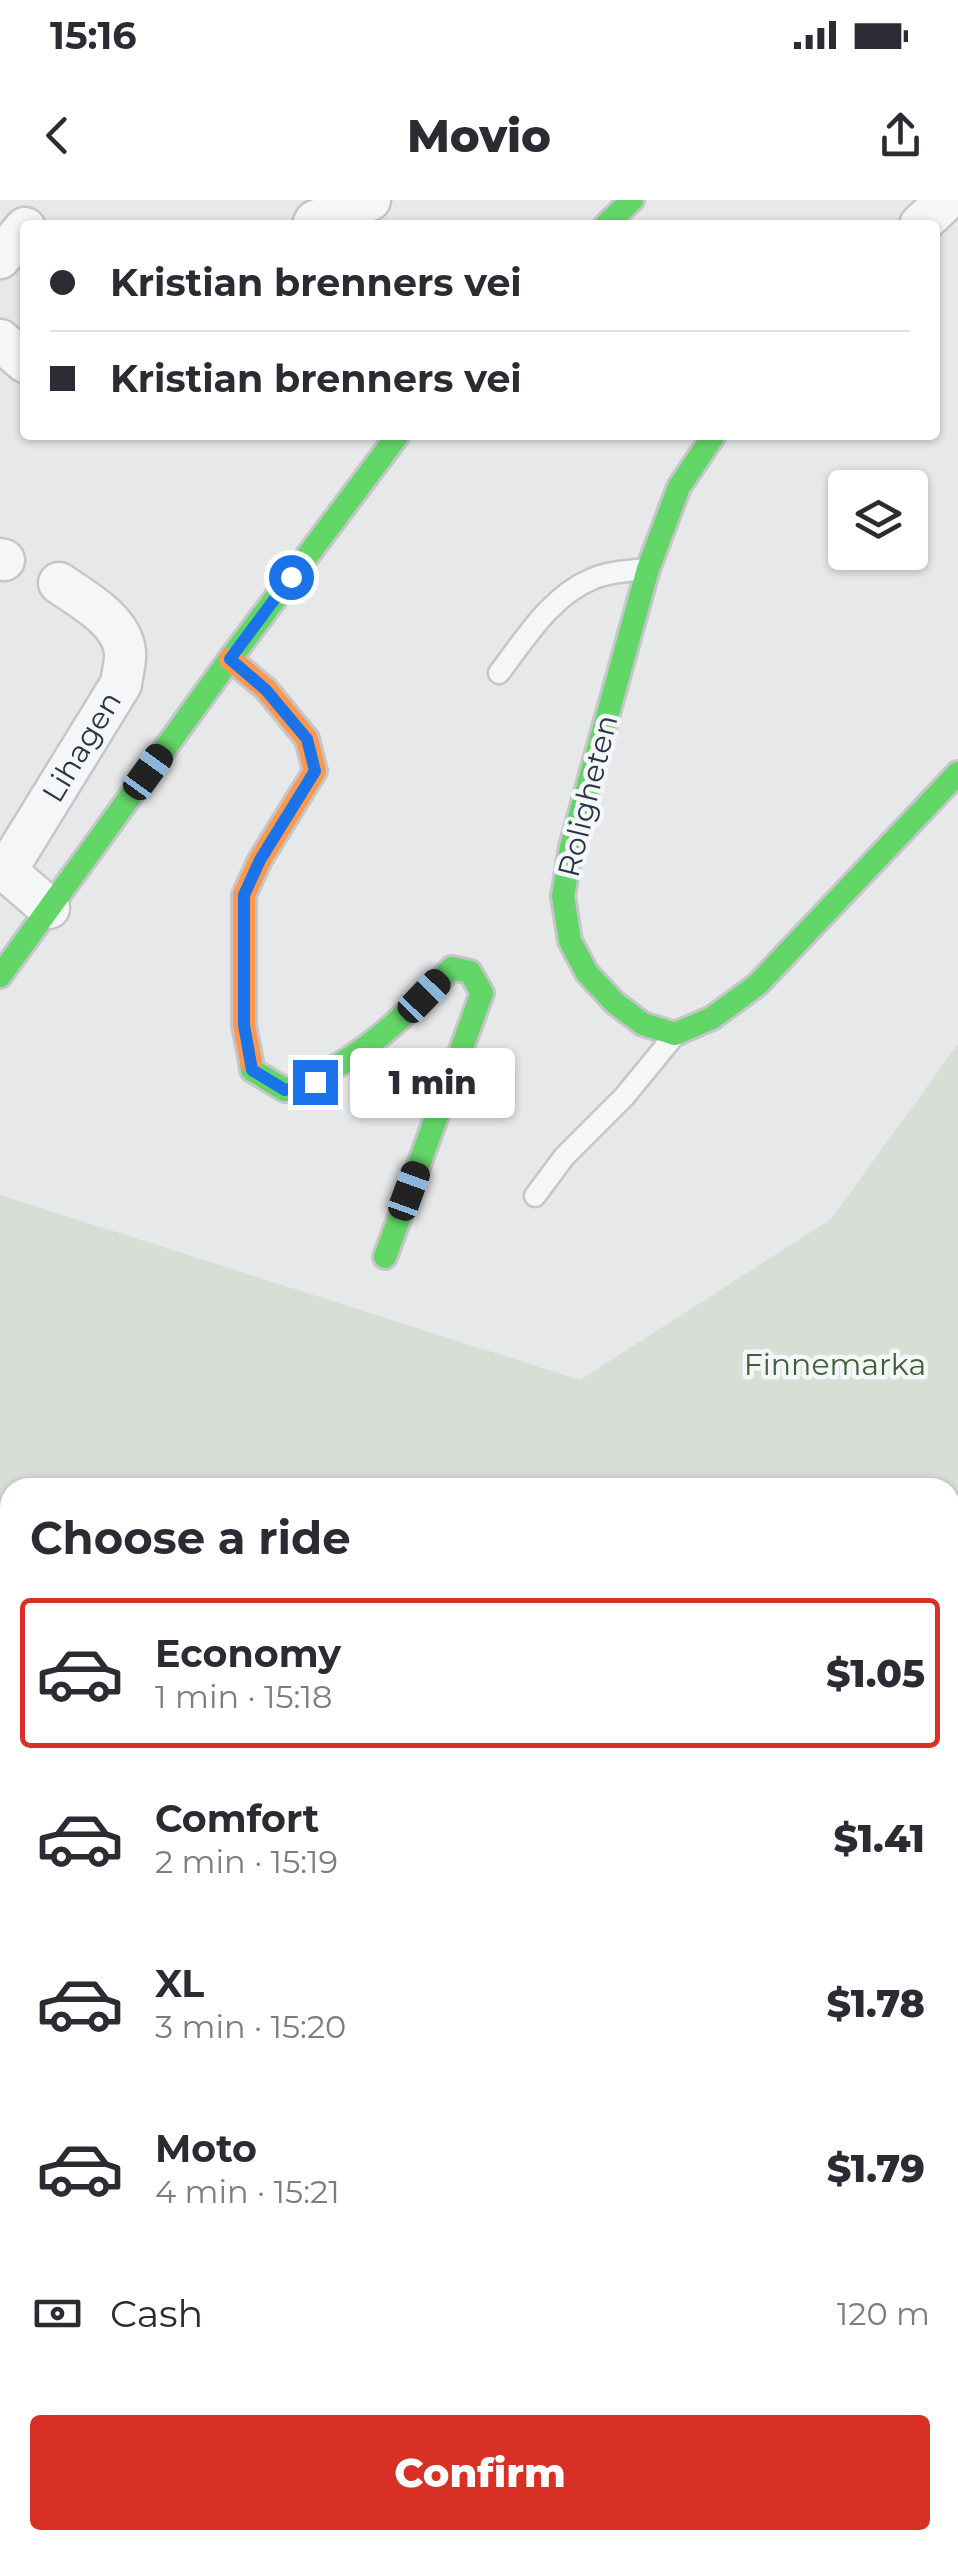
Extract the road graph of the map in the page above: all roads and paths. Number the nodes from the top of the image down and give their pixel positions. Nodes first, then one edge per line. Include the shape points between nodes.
1 (48, 200) edge
2 (370, 200) edge
3 (632, 200) edge
4 (946, 200) edge
5 (31, 220) edge
6 (316, 220) edge
7 (611, 220) edge
8 (925, 220) edge
9 (20, 233) edge
10 (0, 258) edge
11 (0, 340) edge
12 (20, 358) edge
13 (394, 440) edge
14 (711, 440) edge
15 (648, 569) junction
16 (59, 583) dead end
17 (230, 659) junction
18 (499, 673) dead end
19 (958, 773) edge
20 (49, 908) junction
21 (0, 976) edge
22 (675, 1034) junction
23 (535, 1196) dead end
24 (385, 1256) dead end

1 - 5 street
2 - 6 street
3 - 7 street
4 - 8 street
9 - 10 street
11 - 12 street
13 - 17 street
14 - 15 street, Roligheten via 679,487
15 - 18 lane via 574,588
15 - 22 street, Roligheten via 570,847 563,896 570,942 587,973 643,1024
16 - 20 street, Lihagen via 117,630 125,651 121,684 6,871
17 - 20 street
17 - 24 street via 307,739 315,771 244,895 244,1025 252,1070 285,1090 315,1082 397,1024 452,968 470,972 482,993
19 - 22 street via 757,985 712,1018
20 - 21 street
22 - 23 lane

